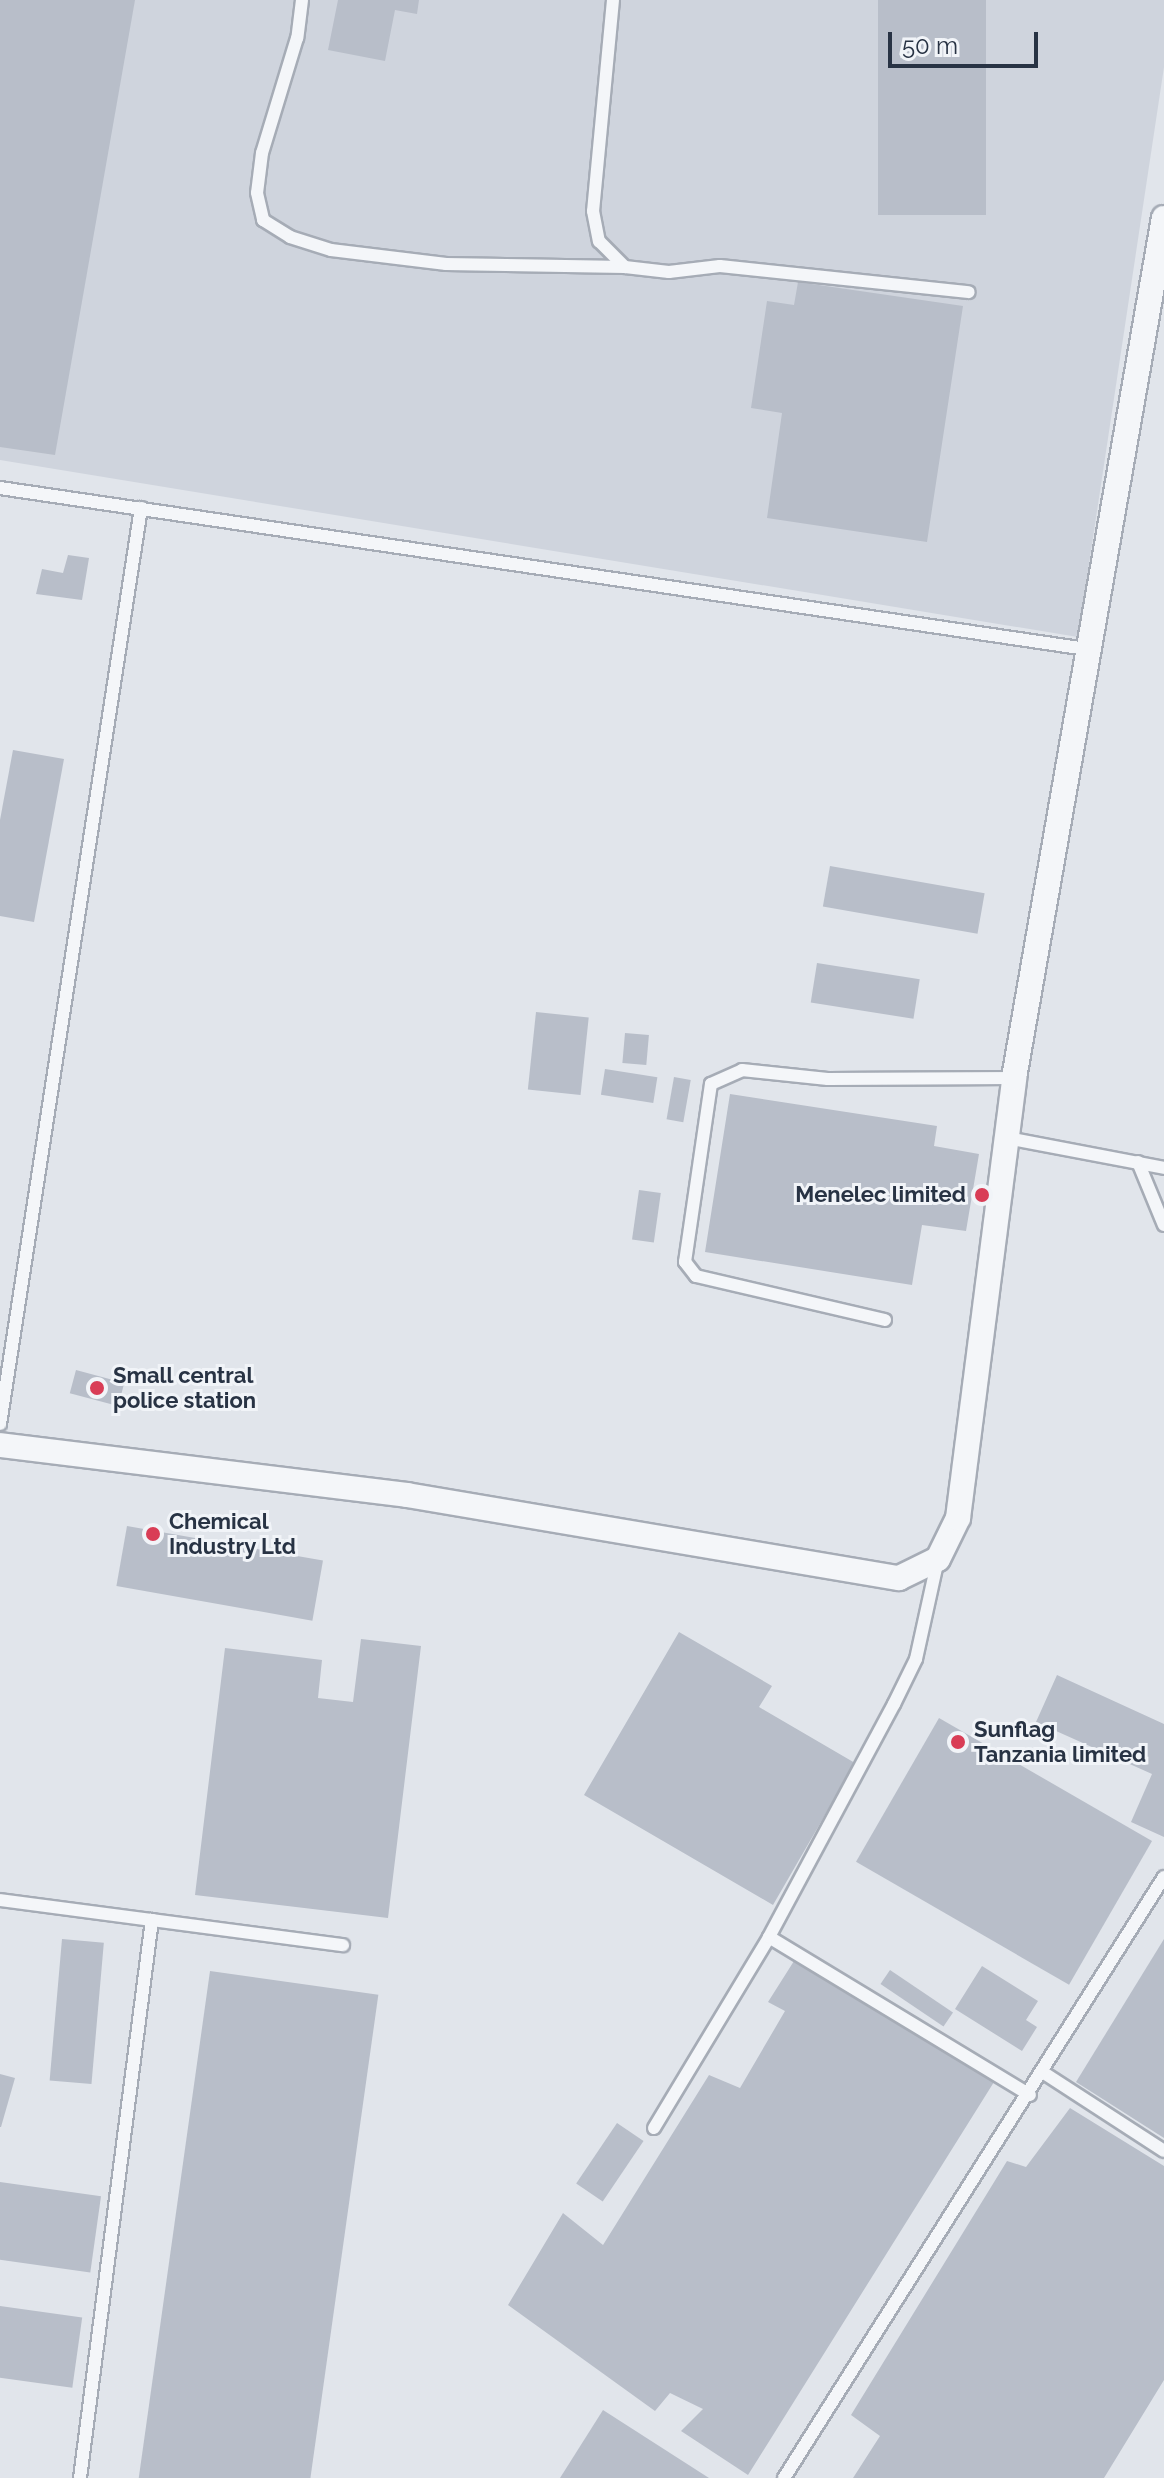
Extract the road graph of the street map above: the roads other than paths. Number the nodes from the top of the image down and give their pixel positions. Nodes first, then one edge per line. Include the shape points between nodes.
1 (302, 0) edge
2 (613, 0) edge
3 (1164, 218) edge
4 (625, 267) junction
5 (969, 292) dead end
6 (0, 488) edge
7 (141, 508) junction
8 (1086, 649) junction
9 (1014, 1078) junction
10 (1007, 1138) junction
11 (1138, 1162) junction
12 (1164, 1168) edge
13 (1164, 1225) edge
14 (885, 1320) dead end
15 (0, 1424) edge
16 (0, 1445) edge
17 (938, 1559) junction
18 (1164, 1877) edge
19 (0, 1900) edge
20 (152, 1920) junction
21 (769, 1937) junction
22 (343, 1945) dead end
23 (1044, 2073) junction
24 (1030, 2095) junction
25 (654, 2128) dead end
26 (1164, 2151) edge
27 (80, 2478) edge
28 (784, 2478) edge

1 - 4 lane via 297,38 262,153 257,193 263,220 290,237 331,250 446,264
2 - 4 lane via 593,211 599,241
3 - 8 street
4 - 5 lane via 669,272 720,266
6 - 7 lane
7 - 8 lane
7 - 15 lane
8 - 9 street
9 - 10 street
9 - 14 lane via 828,1079 742,1070 711,1084 685,1262 696,1276
10 - 11 lane
10 - 17 street via 958,1518
11 - 12 lane
11 - 13 lane
16 - 17 street via 407,1495 899,1578
17 - 21 lane via 916,1659
18 - 23 lane
19 - 20 lane
20 - 22 lane
20 - 27 lane
21 - 24 lane
21 - 25 lane
23 - 24 lane
23 - 26 lane
24 - 28 lane

